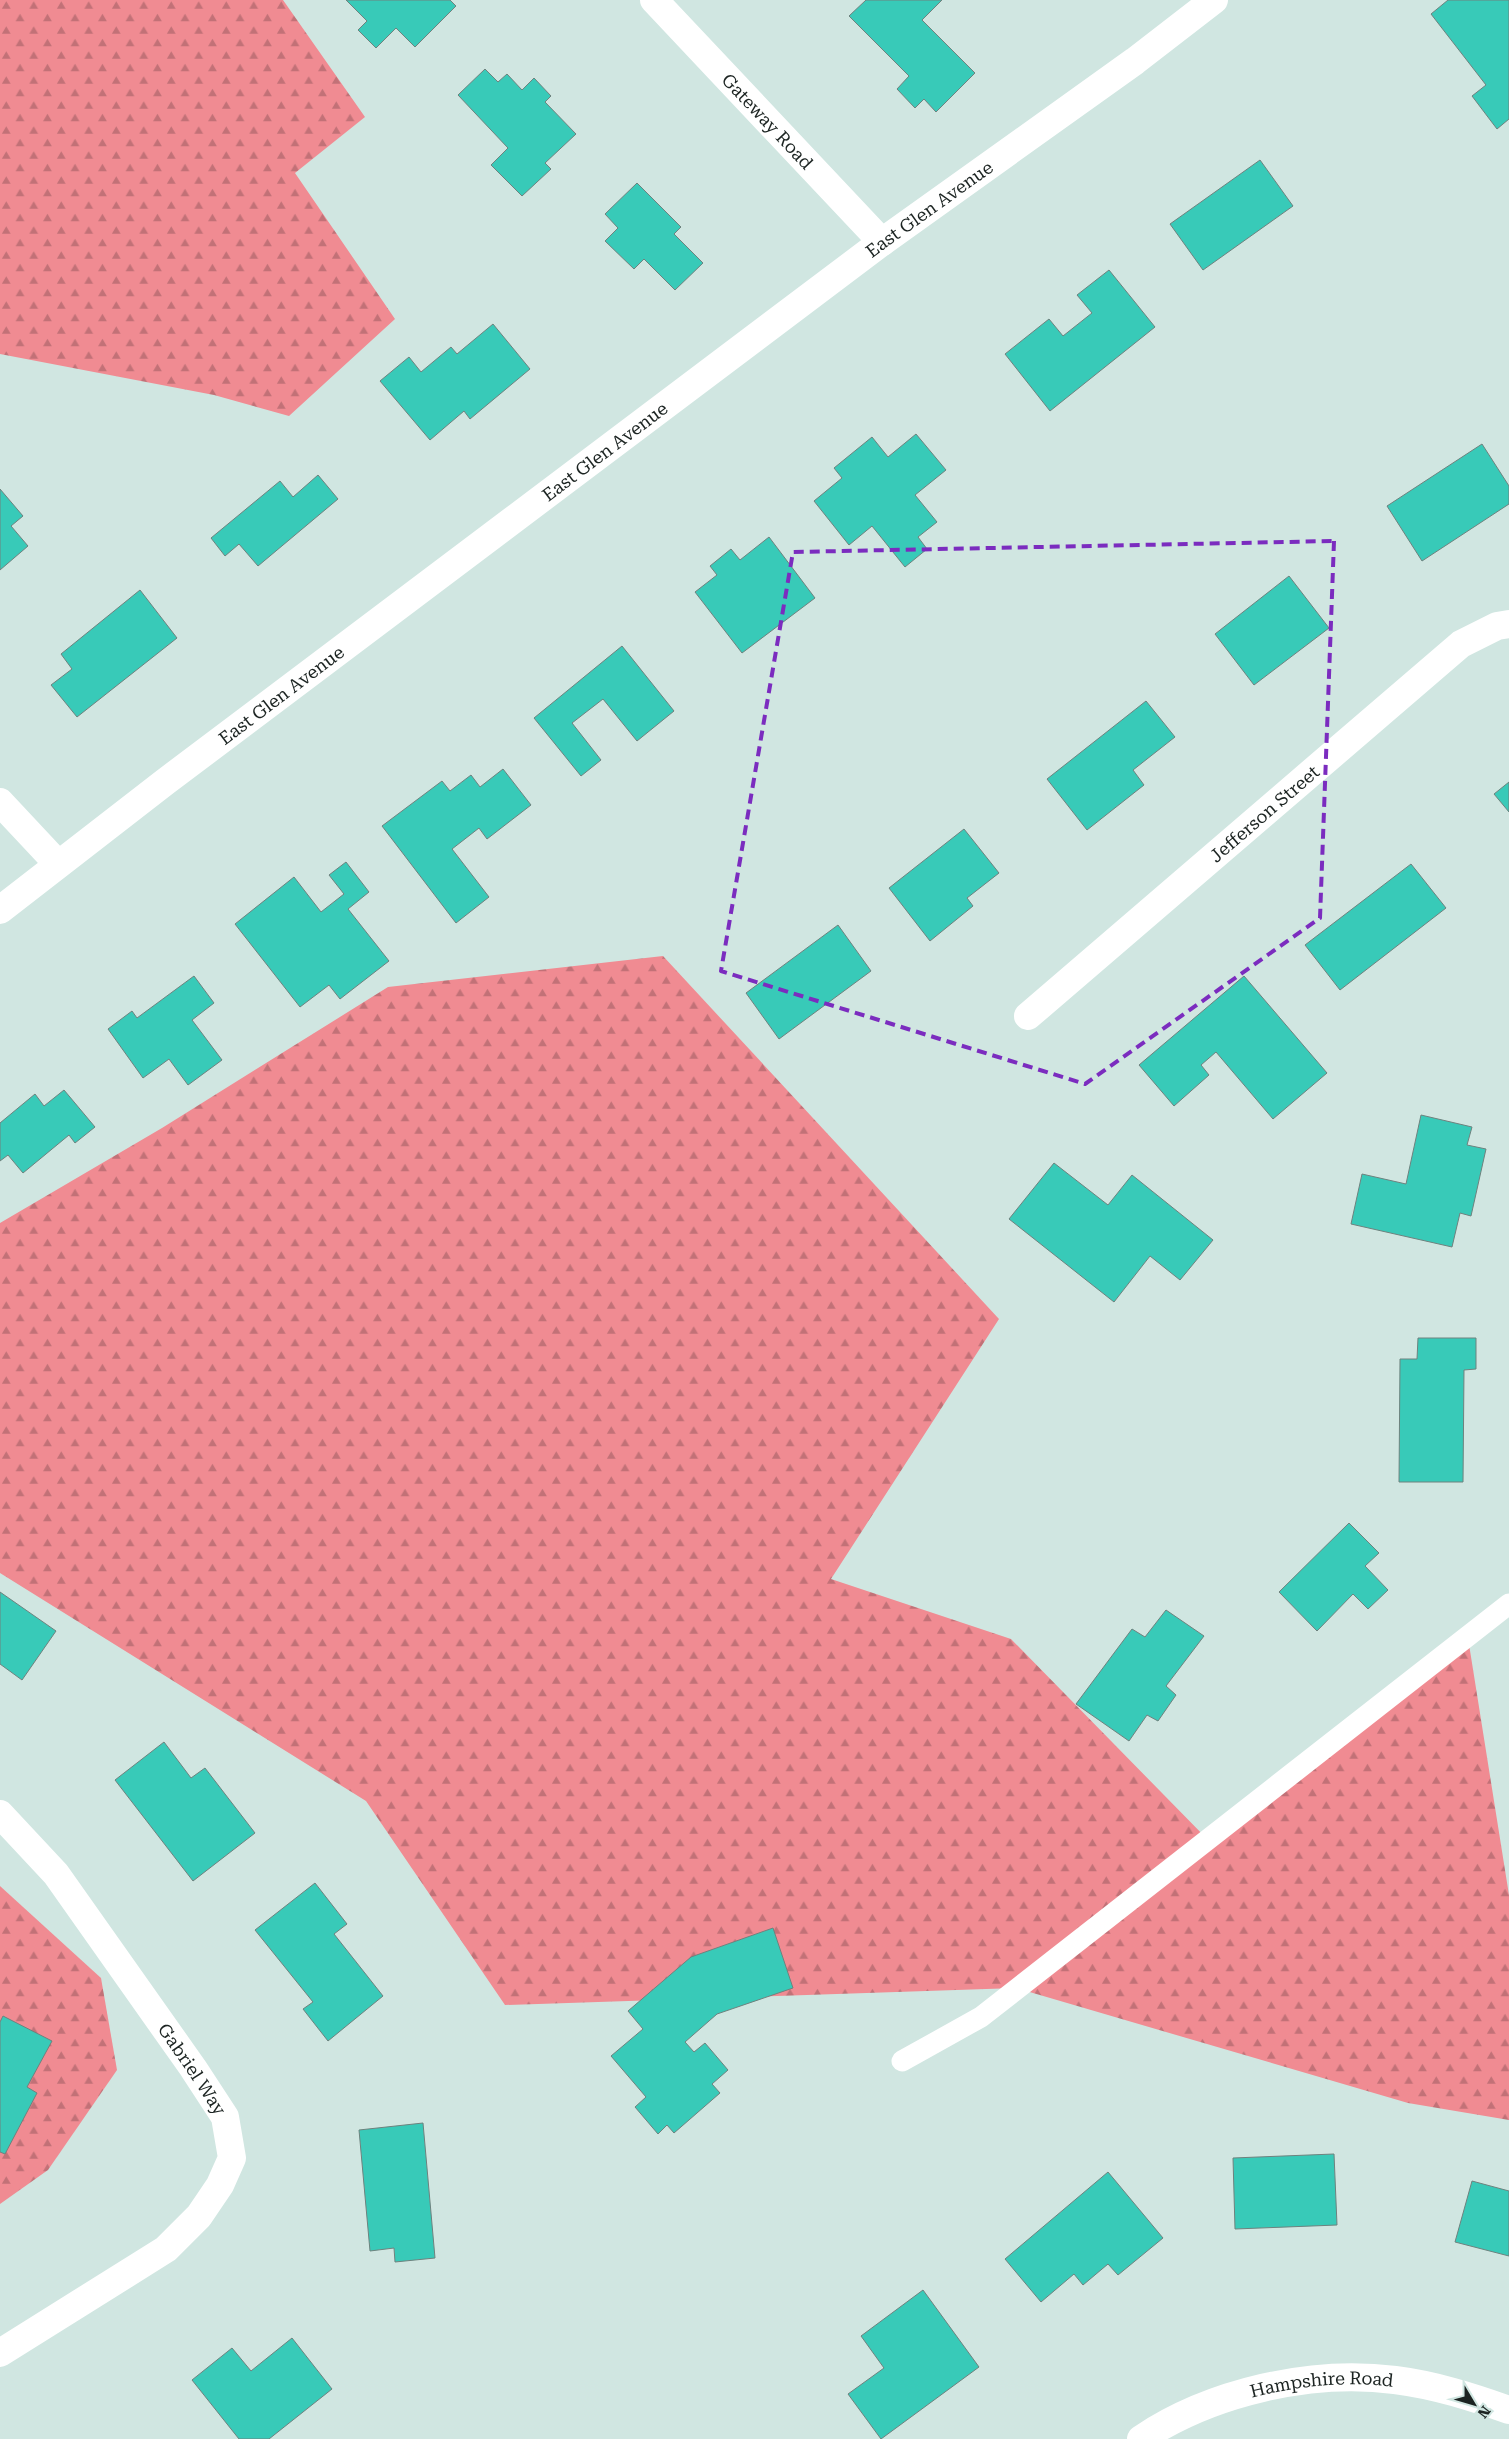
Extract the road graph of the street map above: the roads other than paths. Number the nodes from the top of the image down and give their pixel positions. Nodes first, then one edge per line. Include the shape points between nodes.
1 (654, 0) edge
2 (1214, 0) edge
3 (882, 242) junction
4 (1509, 624) edge
5 (0, 802) edge
6 (58, 864) junction
7 (0, 910) edge
8 (1028, 1016) dead end
9 (1509, 1604) edge
10 (0, 1814) edge
11 (902, 2061) dead end
12 (0, 2354) edge
13 (1509, 2410) edge
14 (1142, 2439) edge

1 - 3 street, Gateway Road
2 - 3 street, East Glen Avenue via 1135,61
3 - 6 street, East Glen Avenue
4 - 8 street, Jefferson Street via 1497,626 1462,644
5 - 6 street
6 - 7 street, East Glen Avenue
9 - 11 lane via 981,2017
10 - 12 street, Gabriel Way via 56,1874 193,2068 225,2117 232,2158 220,2185 199,2216 166,2249
13 - 14 street, Hampshire Road via 1454,2391 1394,2380 1332,2378 1271,2386 1212,2403

